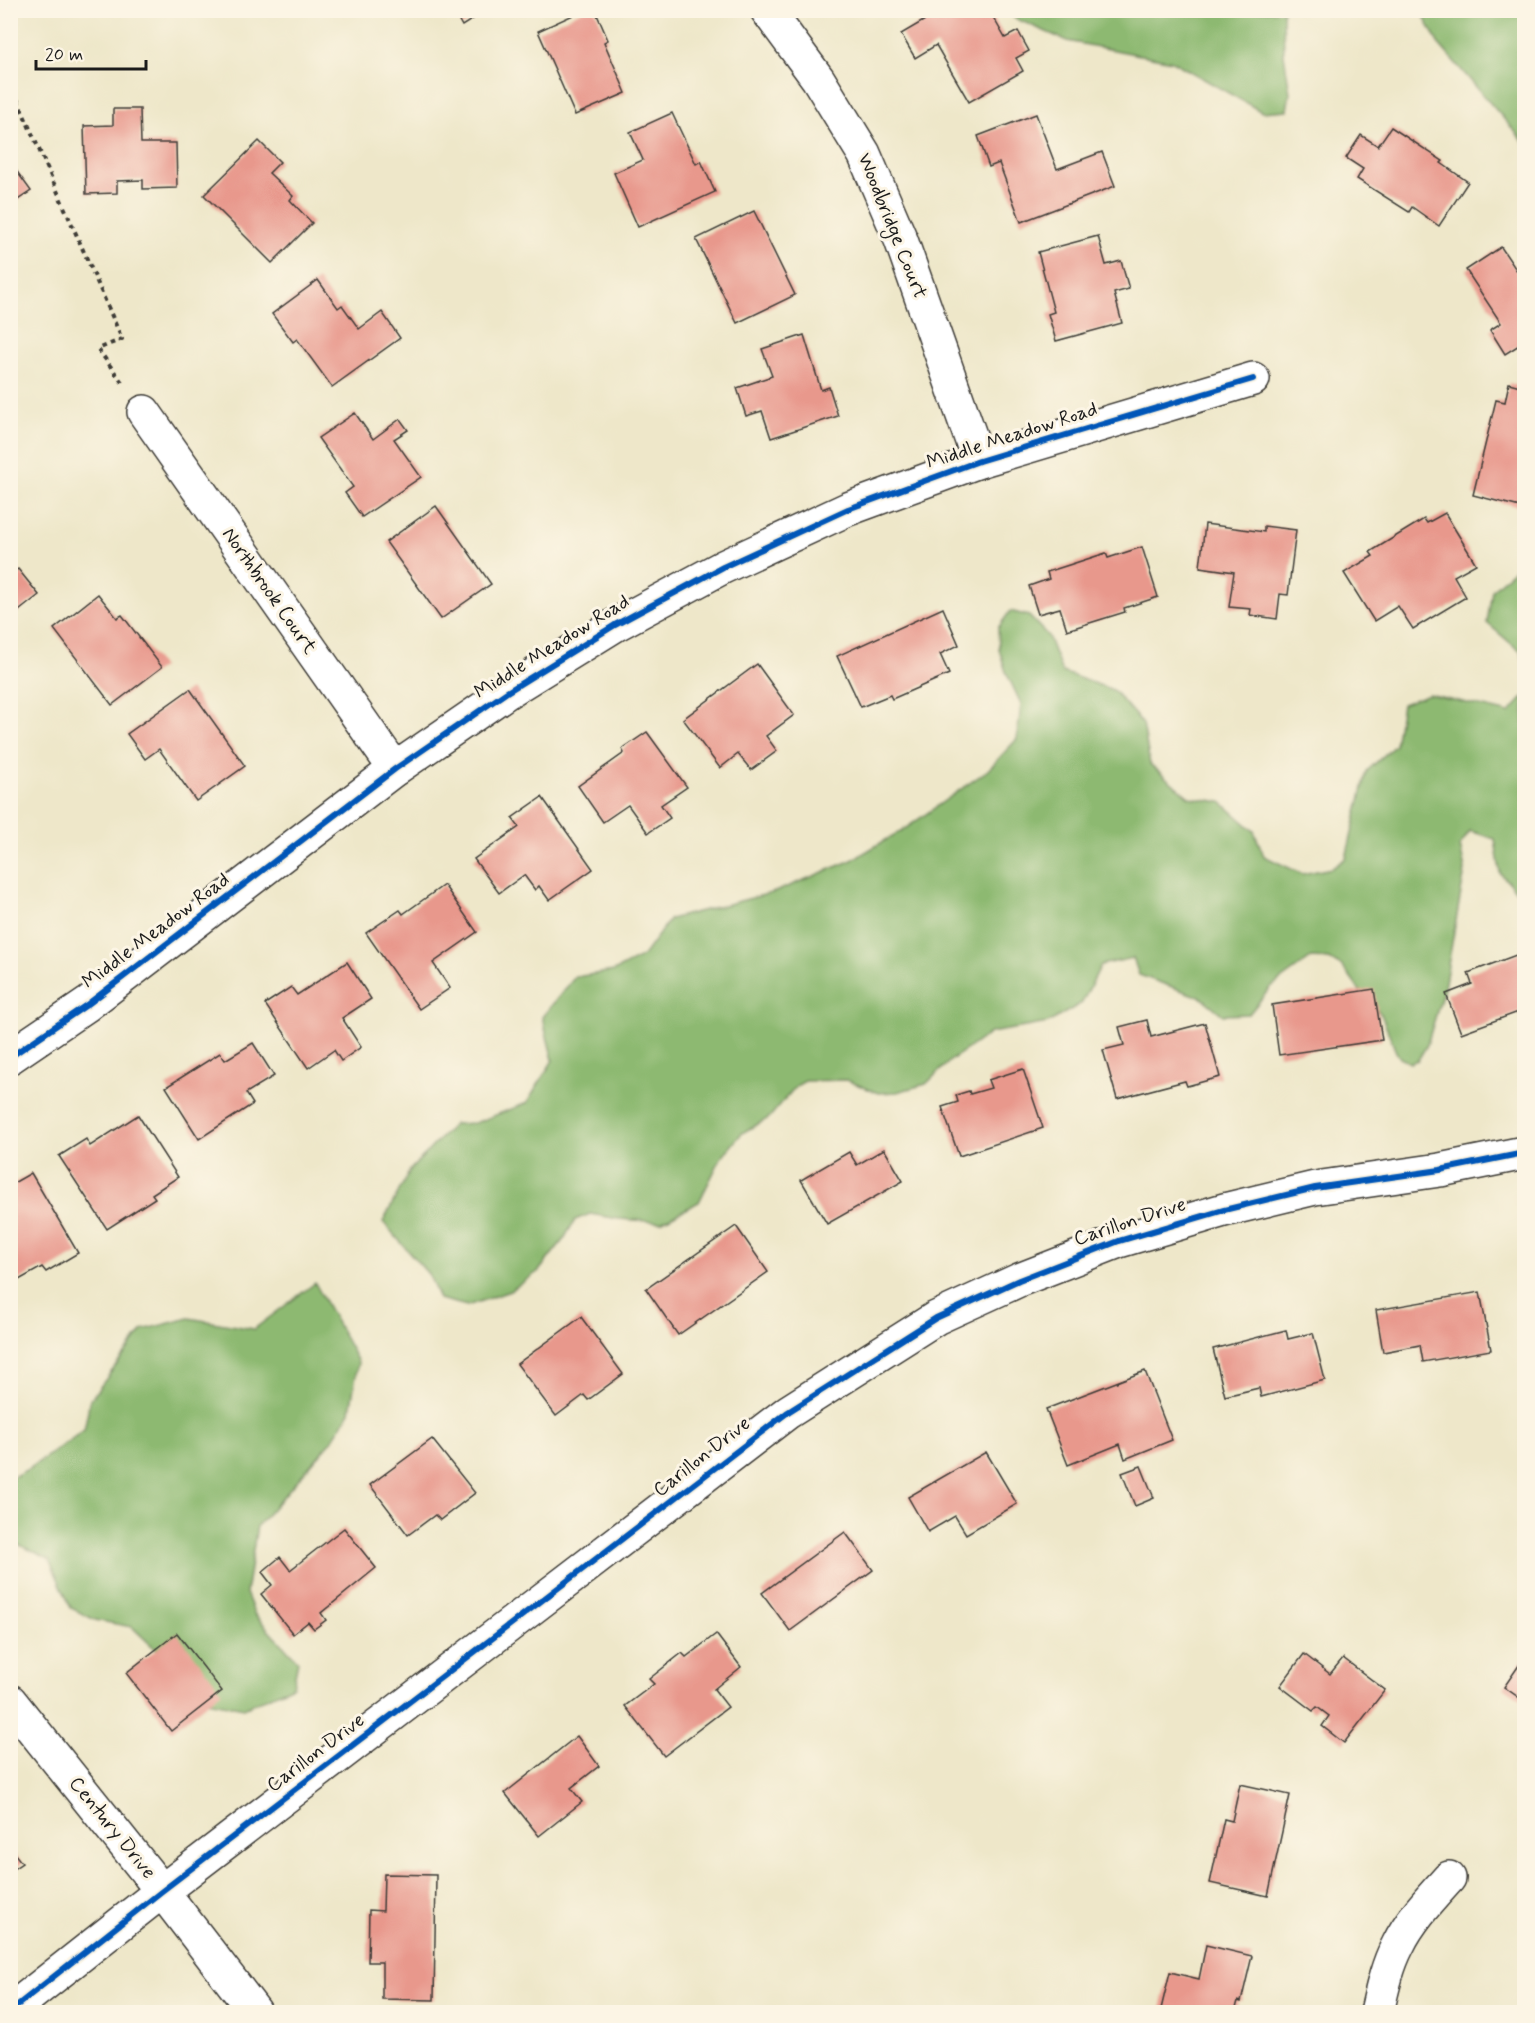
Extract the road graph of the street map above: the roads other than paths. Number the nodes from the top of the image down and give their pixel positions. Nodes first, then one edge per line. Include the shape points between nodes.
1 (766, 10) edge
2 (1252, 379) dead end
3 (144, 412) road end
4 (979, 461) junction
5 (395, 769) junction
6 (10, 1057) edge
7 (1524, 1153) edge
8 (10, 1701) edge
9 (1449, 1878) dead end
10 (162, 1891) junction
11 (10, 2011) edge
12 (255, 2013) edge
13 (1377, 2013) edge

1 - 4 street, Woodbridge Court via 818,79 864,154 901,240
2 - 4 street, Middle Meadow Road
3 - 5 street, Northbrook Court
4 - 5 street, Middle Meadow Road via 848,509 713,573 615,625 507,692
5 - 6 street, Middle Meadow Road via 88,1004
7 - 10 street, Carillon Drive via 1316,1188 1224,1210 1119,1240 936,1318 788,1412
8 - 10 street, Century Drive
9 - 13 street via 1421,1909 1398,1945
10 - 11 street, Carillon Drive
10 - 12 street, Century Drive

